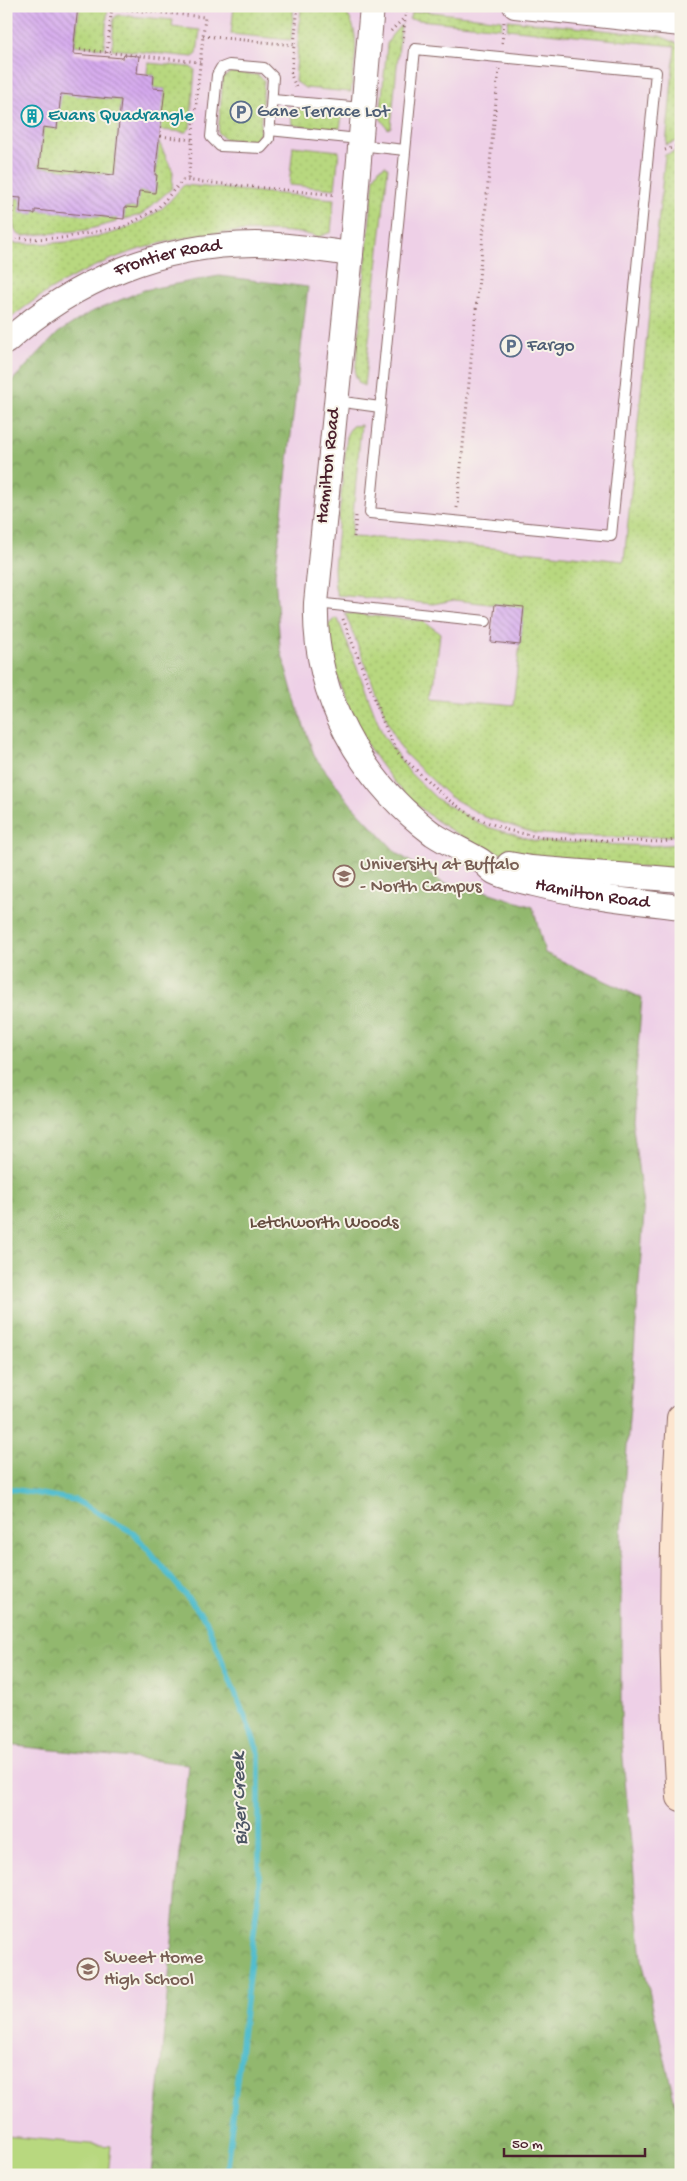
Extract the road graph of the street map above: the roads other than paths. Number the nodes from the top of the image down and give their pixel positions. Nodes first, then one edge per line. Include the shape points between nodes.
1 (372, 6) edge
2 (510, 12) edge
3 (681, 24) edge
4 (273, 100) junction
5 (362, 108) junction
6 (270, 130) junction
7 (359, 142) junction
8 (405, 150) junction
9 (351, 254) junction
10 (6, 342) edge
11 (335, 400) junction
12 (380, 407) junction
13 (316, 603) junction
14 (486, 621) dead end
15 (480, 860) junction
16 (681, 880) edge
17 (681, 907) edge
18 (681, 1418) edge
19 (681, 1797) edge

1 - 5 street, Hamilton Road
2 - 3 street
4 - 5 lane
4 - 6 lane
4 - 6 lane via 274,81 268,70 229,65 218,71 211,132 213,141 224,147 257,150 267,143
5 - 7 street, Hamilton Road
6 - 7 lane
7 - 8 lane
7 - 9 street, Hamilton Road
8 - 12 lane
8 - 12 lane via 415,49 656,72 611,536 370,513
9 - 10 street, Frontier Road via 255,244 194,248 161,256 73,292
9 - 11 street, Hamilton Road
11 - 12 lane
11 - 13 street, Hamilton Road
13 - 14 lane
13 - 15 street, Hamilton Road via 315,625 322,670 341,726 352,745 383,789 399,805 435,835
15 - 16 street, Hamilton Road via 531,868
15 - 17 street, Hamilton Road via 494,872 543,886
18 - 19 main road via 672,1622

